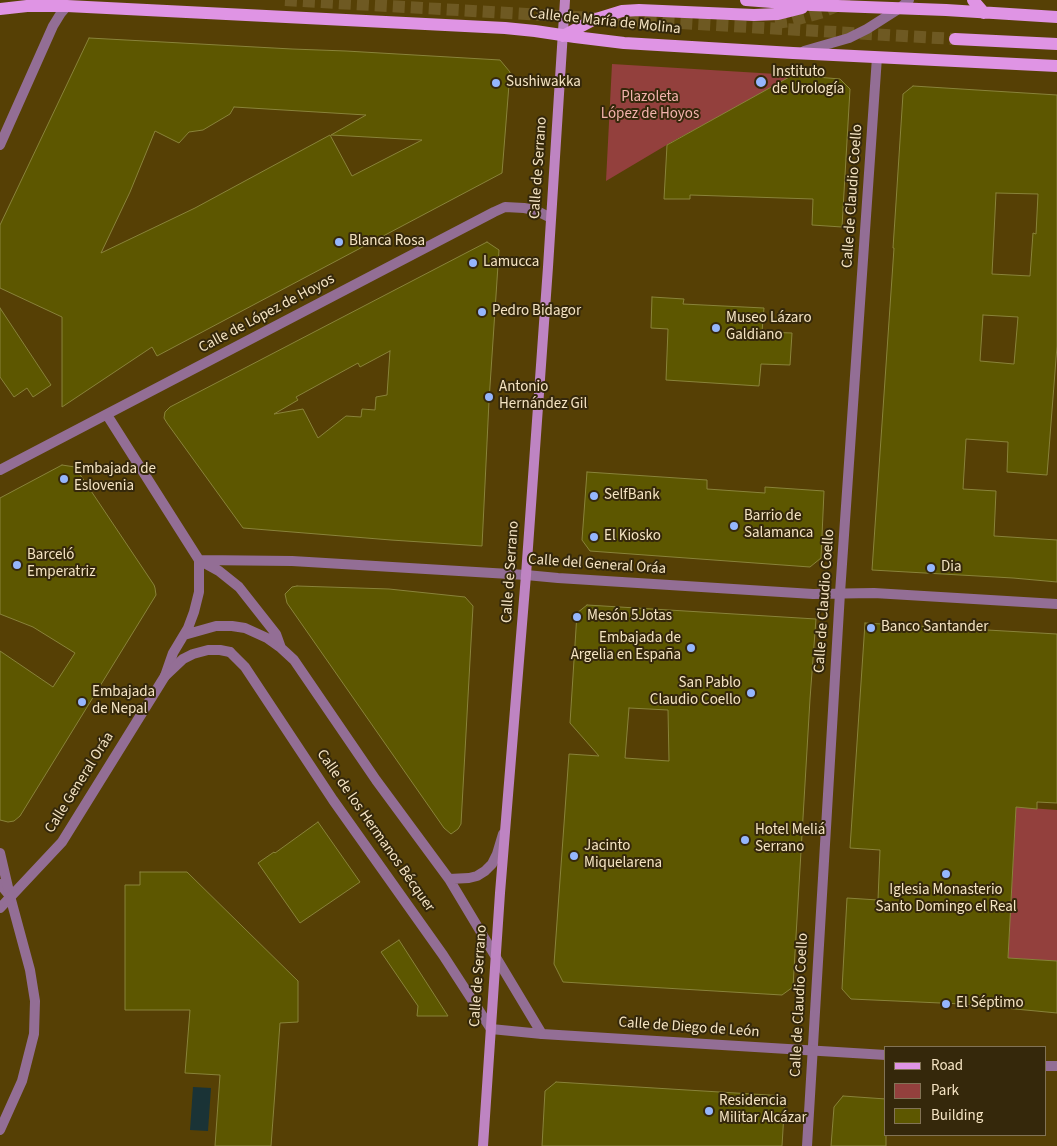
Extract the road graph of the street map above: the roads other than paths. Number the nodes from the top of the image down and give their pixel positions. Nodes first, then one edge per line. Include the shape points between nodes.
1 (565, 0) edge
2 (746, 0) edge
3 (973, 0) edge
4 (814, 3) edge
5 (905, 4) edge
6 (67, 6) junction
7 (0, 9) edge
8 (984, 13) junction
9 (1057, 17) edge
10 (563, 36) junction
11 (955, 39) tunnel mouth
12 (1057, 44) edge
13 (794, 53) junction
14 (877, 57) junction
15 (1057, 66) edge
16 (0, 145) edge
17 (551, 218) junction
18 (107, 415) junction
19 (0, 470) edge
20 (199, 560) junction
21 (526, 575) junction
22 (840, 593) junction
23 (1057, 604) edge
24 (184, 636) junction
25 (282, 648) junction
26 (165, 676) junction
27 (506, 822) junction
28 (0, 853) edge
29 (449, 879) junction
30 (0, 884) edge
31 (5, 896) edge
32 (0, 908) edge
33 (496, 956) junction
34 (491, 1029) junction
35 (542, 1034) junction
36 (812, 1051) junction
37 (884, 1055) edge
38 (0, 1130) edge
39 (483, 1146) edge
40 (807, 1146) edge

1 - 10 main road, Calle de Serrano
2 - 4 main road
3 - 8 main road
4 - 5 main road
4 - 10 main road via 778,14 622,11 593,20
5 - 8 main road
5 - 13 street via 878,24 849,38
6 - 7 main road, Calle de María de Molina
6 - 10 main road, Calle de María de Molina via 505,28
6 - 16 street via 53,26
8 - 9 main road
10 - 13 main road, Calle de María de Molina via 624,43
10 - 17 main road, Calle de Serrano
11 - 12 main road
13 - 14 main road, Calle de María de Molina
14 - 15 main road, Calle de María de Molina
14 - 22 street, Calle de Claudio Coello
17 - 18 street, Calle de López de Hoyos via 535,210 519,208 506,207 494,212
17 - 21 main road, Calle de Serrano
18 - 19 street, Calle de López de Hoyos
18 - 20 street, Calle de los Hermanos Bécquer
20 - 21 street, Calle del General Oráa via 292,561
20 - 24 street via 199,592
20 - 25 street, Calle de los Hermanos Bécquer via 238,587 276,634
21 - 22 street, Calle del General Oráa via 813,594
21 - 27 main road, Calle de Serrano
22 - 23 street, Calle del General Oráa
22 - 36 street, Calle de Claudio Coello
24 - 25 street, Calle de los Hermanos Bécquer via 216,626 232,626 246,628
24 - 26 street
25 - 29 street, Calle de los Hermanos Bécquer via 294,660
26 - 31 street, Calle General Oráa via 62,842
26 - 34 street, Calle de los Hermanos Bécquer via 183,659 208,650 230,652 245,667
27 - 29 street via 492,864 477,876
27 - 33 main road, Calle de Serrano
28 - 31 street
29 - 33 street, Calle de los Hermanos Bécquer
30 - 31 street
31 - 32 street, Calle General Oráa
31 - 38 street via 30,970 35,1001 34,1034 22,1081
33 - 34 main road, Calle de Serrano
33 - 35 street, Calle de los Hermanos Bécquer
34 - 35 street, Calle de Diego de León
34 - 39 main road, Calle de Serrano
35 - 36 street, Calle de Diego de León
36 - 37 street, Calle de Diego de León
36 - 40 street, Calle de Claudio Coello

